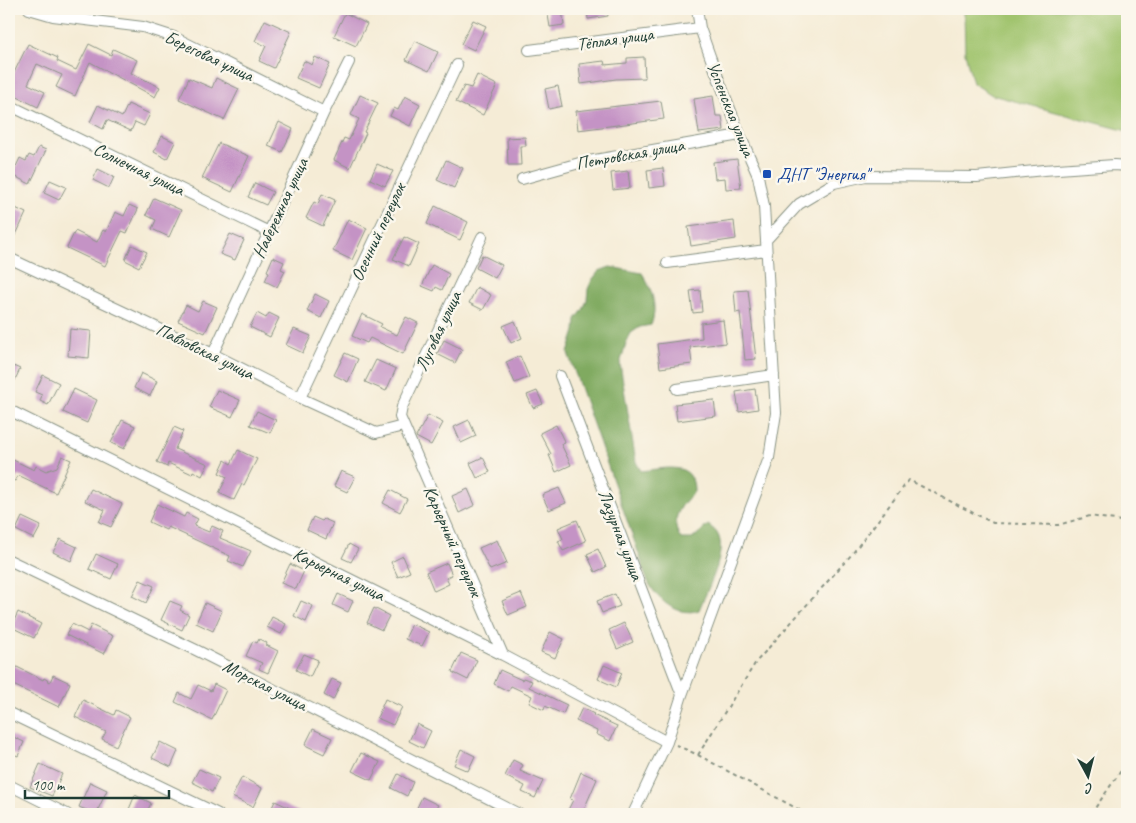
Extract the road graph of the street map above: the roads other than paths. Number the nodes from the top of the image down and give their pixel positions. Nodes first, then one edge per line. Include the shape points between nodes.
1 (29, 9) edge
2 (697, 9) edge
3 (700, 28) junction
4 (529, 50) dead end
5 (349, 62) dead end
6 (457, 65) dead end
7 (9, 106) edge
8 (324, 112) junction
9 (740, 136) junction
10 (1127, 166) edge
11 (522, 179) dead end
12 (269, 232) junction
13 (482, 237) dead end
14 (767, 239) junction
15 (766, 250) junction
16 (9, 258) edge
17 (667, 263) dead end
18 (213, 354) junction
19 (774, 375) junction
20 (560, 376) dead end
21 (677, 389) dead end
22 (300, 398) junction
23 (9, 410) edge
24 (403, 426) junction
25 (9, 560) edge
26 (503, 655) junction
27 (682, 695) junction
28 (9, 712) edge
29 (667, 742) junction
30 (9, 785) edge
31 (67, 814) edge
32 (218, 814) edge
33 (519, 814) edge
34 (633, 814) edge

1 - 8 street, Береговая улица via 52,16 143,27 174,36
2 - 3 street, Успенская улица
3 - 4 street, Тёплая улица
3 - 9 street, Успенская улица
5 - 8 street, Набережная улица
6 - 22 street, Осенний переулок
7 - 12 street, Солнечная улица
8 - 12 street, Набережная улица
9 - 11 street, Петровская улица via 583,162
9 - 14 street, Успенская улица via 758,176
10 - 14 street via 977,177 866,176 834,182 799,204
12 - 18 street, Набережная улица
13 - 24 street, Луговая улица via 402,408
14 - 15 street, Успенская улица
15 - 17 street
15 - 19 street, Успенская улица
16 - 18 street, Павловская улица
18 - 22 street, Павловская улица
19 - 21 street
19 - 27 street, Успенская улица via 776,413 770,458
20 - 27 street, Лазурная улица
22 - 24 street, Павловская улица via 376,433
23 - 26 street, Карьерная улица
24 - 26 street, Карьерный переулок
25 - 33 street, Морская улица via 196,650
26 - 29 street, Карьерная улица
27 - 29 street, Успенская улица
28 - 32 street
29 - 34 street, Успенская улица
30 - 31 street

